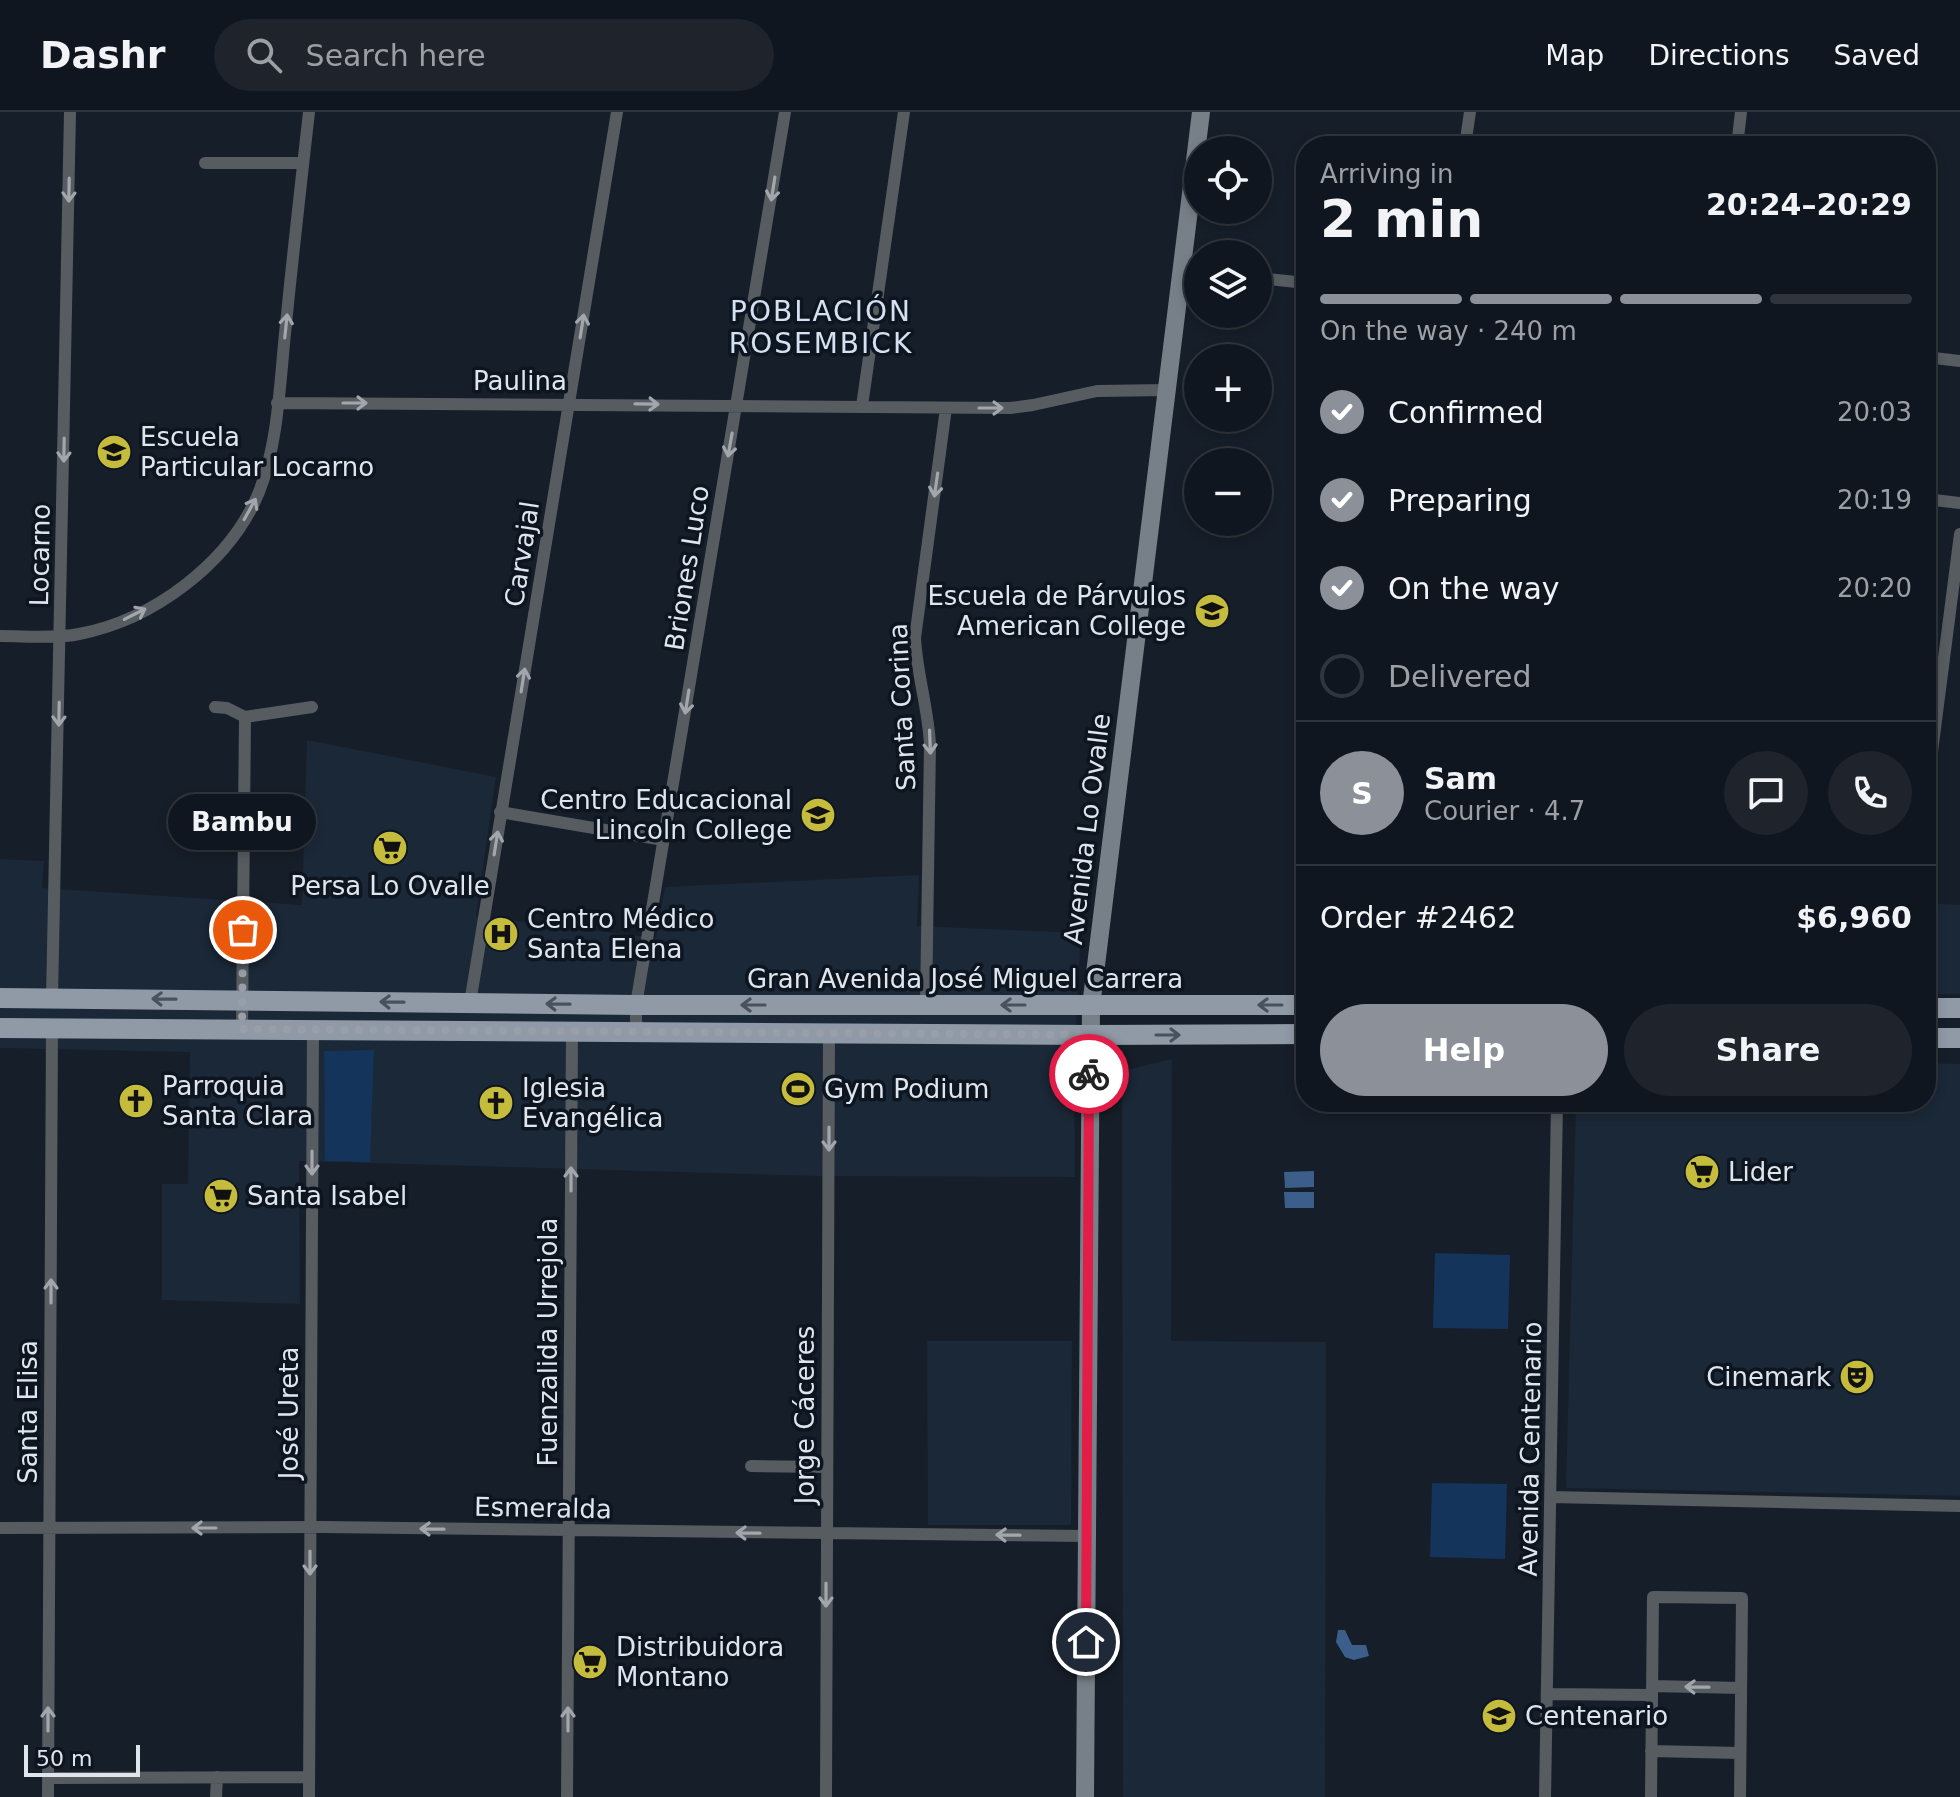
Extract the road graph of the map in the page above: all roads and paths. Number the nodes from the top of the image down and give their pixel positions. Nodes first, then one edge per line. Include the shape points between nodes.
1 (70, 112) edge
2 (309, 112) edge
3 (617, 112) edge
4 (785, 112) edge
5 (904, 112) edge
6 (1201, 112) edge
7 (1470, 112) edge
8 (1741, 112) edge
9 (1466, 136) edge
10 (1738, 136) edge
11 (205, 163) dead end
12 (303, 163) junction
13 (1192, 240) edge
14 (1272, 279) edge
15 (1296, 282) edge
16 (1184, 301) edge
17 (1936, 358) edge
18 (1960, 361) edge
19 (1167, 390) junction
20 (277, 403) junction
21 (569, 403) junction
22 (737, 405) junction
23 (862, 406) junction
24 (946, 408) junction
25 (1936, 500) edge
26 (1960, 503) edge
27 (1960, 534) edge
28 (0, 636) edge
29 (61, 636) junction
30 (215, 707) dead end
31 (312, 707) dead end
32 (245, 717) junction
33 (1936, 720) edge
34 (500, 812) junction
35 (664, 840) junction
36 (0, 998) edge
37 (31, 998) junction
38 (52, 998) junction
39 (242, 1000) junction
40 (470, 1003) junction
41 (636, 1005) junction
42 (857, 1005) junction
43 (926, 1005) junction
44 (1296, 1005) edge
45 (1091, 1006) junction
46 (1936, 1008) edge
47 (1960, 1008) edge
48 (0, 1028) edge
49 (52, 1028) junction
50 (242, 1029) junction
51 (313, 1029) junction
52 (572, 1031) junction
53 (640, 1032) junction
54 (829, 1033) junction
55 (1296, 1034) edge
56 (1090, 1035) junction
57 (1936, 1038) edge
58 (1960, 1038) edge
59 (1557, 1112) edge
60 (751, 1466) dead end
61 (827, 1467) junction
62 (1551, 1497) junction
63 (1960, 1506) edge
64 (310, 1527) junction
65 (0, 1528) edge
66 (50, 1528) junction
67 (569, 1530) junction
68 (827, 1534) junction
69 (1086, 1536) junction
70 (1741, 1688) junction
71 (1652, 1691) junction
72 (1548, 1694) junction
73 (1651, 1751) junction
74 (1740, 1753) junction
75 (217, 1777) junction
76 (309, 1777) junction
77 (48, 1778) junction
78 (48, 1797) edge
79 (216, 1797) edge
80 (309, 1797) edge
81 (567, 1797) edge
82 (826, 1797) edge
83 (1085, 1797) edge
84 (1545, 1797) edge
85 (1651, 1797) edge
86 (1740, 1797) edge

1 -> 29 street, Locarno
2 - 12 street
21 -> 3 street, Carvajal
4 -> 22 street, Briones Luco
5 - 23 street
6 - 13 main road, Avenida Lo Ovalle
7 - 9 street
8 - 10 street
11 - 12 street
20 -> 12 street
14 - 15 street
16 - 19 main road, Avenida Lo Ovalle
17 - 18 street
24 -> 19 street, Paulina via 1022,407 1097,391
19 - 45 main road, Avenida Lo Ovalle
20 -> 21 street, Paulina
29 -> 20 street via 100,629 143,611 215,556 259,492
21 -> 22 street, Paulina
34 -> 21 street, Carvajal
22 - 23 street, Paulina
22 -> 35 street, Briones Luco
23 - 24 street, Paulina
24 -> 43 street, Santa Corina via 915,638 930,744
25 - 26 street
27 - 33 street
28 - 29 street
29 -> 38 street, Locarno
30 - 32 street
31 - 32 street
32 - 39 street
34 - 35 street
40 -> 34 street, Carvajal
35 - 41 street, Briones Luco
36 - 37 main road, Gran Avenida José Miguel Carrera
37 - 38 main road, Gran Avenida José Miguel Carrera
37 - 49 main road via 46,1012
39 -> 38 main road, Gran Avenida José Miguel Carrera
40 -> 39 main road, Gran Avenida José Miguel Carrera
39 - 50 street
41 -> 40 main road, Gran Avenida José Miguel Carrera
42 -> 41 main road, Gran Avenida José Miguel Carrera
41 - 53 street, Briones Luco
42 - 43 main road, Gran Avenida José Miguel Carrera
42 - 54 main road via 841,1013
45 -> 43 main road, Gran Avenida José Miguel Carrera
44 -> 45 main road, Gran Avenida José Miguel Carrera
45 - 56 main road, Avenida Lo Ovalle
46 - 47 main road
48 - 49 main road, Gran Avenida José Miguel Carrera
49 - 50 main road, Gran Avenida José Miguel Carrera
66 -> 49 street, Santa Elisa
50 - 51 main road, Gran Avenida José Miguel Carrera
51 - 52 main road, Gran Avenida José Miguel Carrera
51 -> 64 street, José Ureta
52 - 53 main road, Gran Avenida José Miguel Carrera
67 -> 52 street, Fuenzalida Urrejola
53 - 54 main road, Gran Avenida José Miguel Carrera
54 - 56 main road, Gran Avenida José Miguel Carrera
54 -> 61 street, Jorge Cáceres
56 -> 55 main road, Gran Avenida José Miguel Carrera
56 - 69 main road, Avenida Lo Ovalle
57 - 58 main road
59 - 62 street, Avenida Centenario
60 - 61 street
61 - 68 street, Jorge Cáceres
62 - 63 street
62 - 72 street, Avenida Centenario
64 -> 66 street, Esmeralda
67 -> 64 street, Esmeralda
64 -> 76 street, José Ureta
65 - 66 street, Esmeralda
77 -> 66 street, Santa Elisa
68 -> 67 street, Esmeralda
81 -> 67 street, Fuenzalida Urrejola
69 -> 68 street, Esmeralda
68 -> 82 street, Jorge Cáceres
69 - 83 main road, Avenida Lo Ovalle
70 -> 71 street
70 - 71 street via 1742,1598 1653,1597
70 - 74 street
71 - 72 street
71 - 73 street
72 - 84 street, Avenida Centenario
73 - 74 street
73 - 85 street
74 - 86 street
75 - 76 street
75 - 77 street
75 - 79 street
76 - 80 street, José Ureta
77 - 78 street, Santa Elisa

